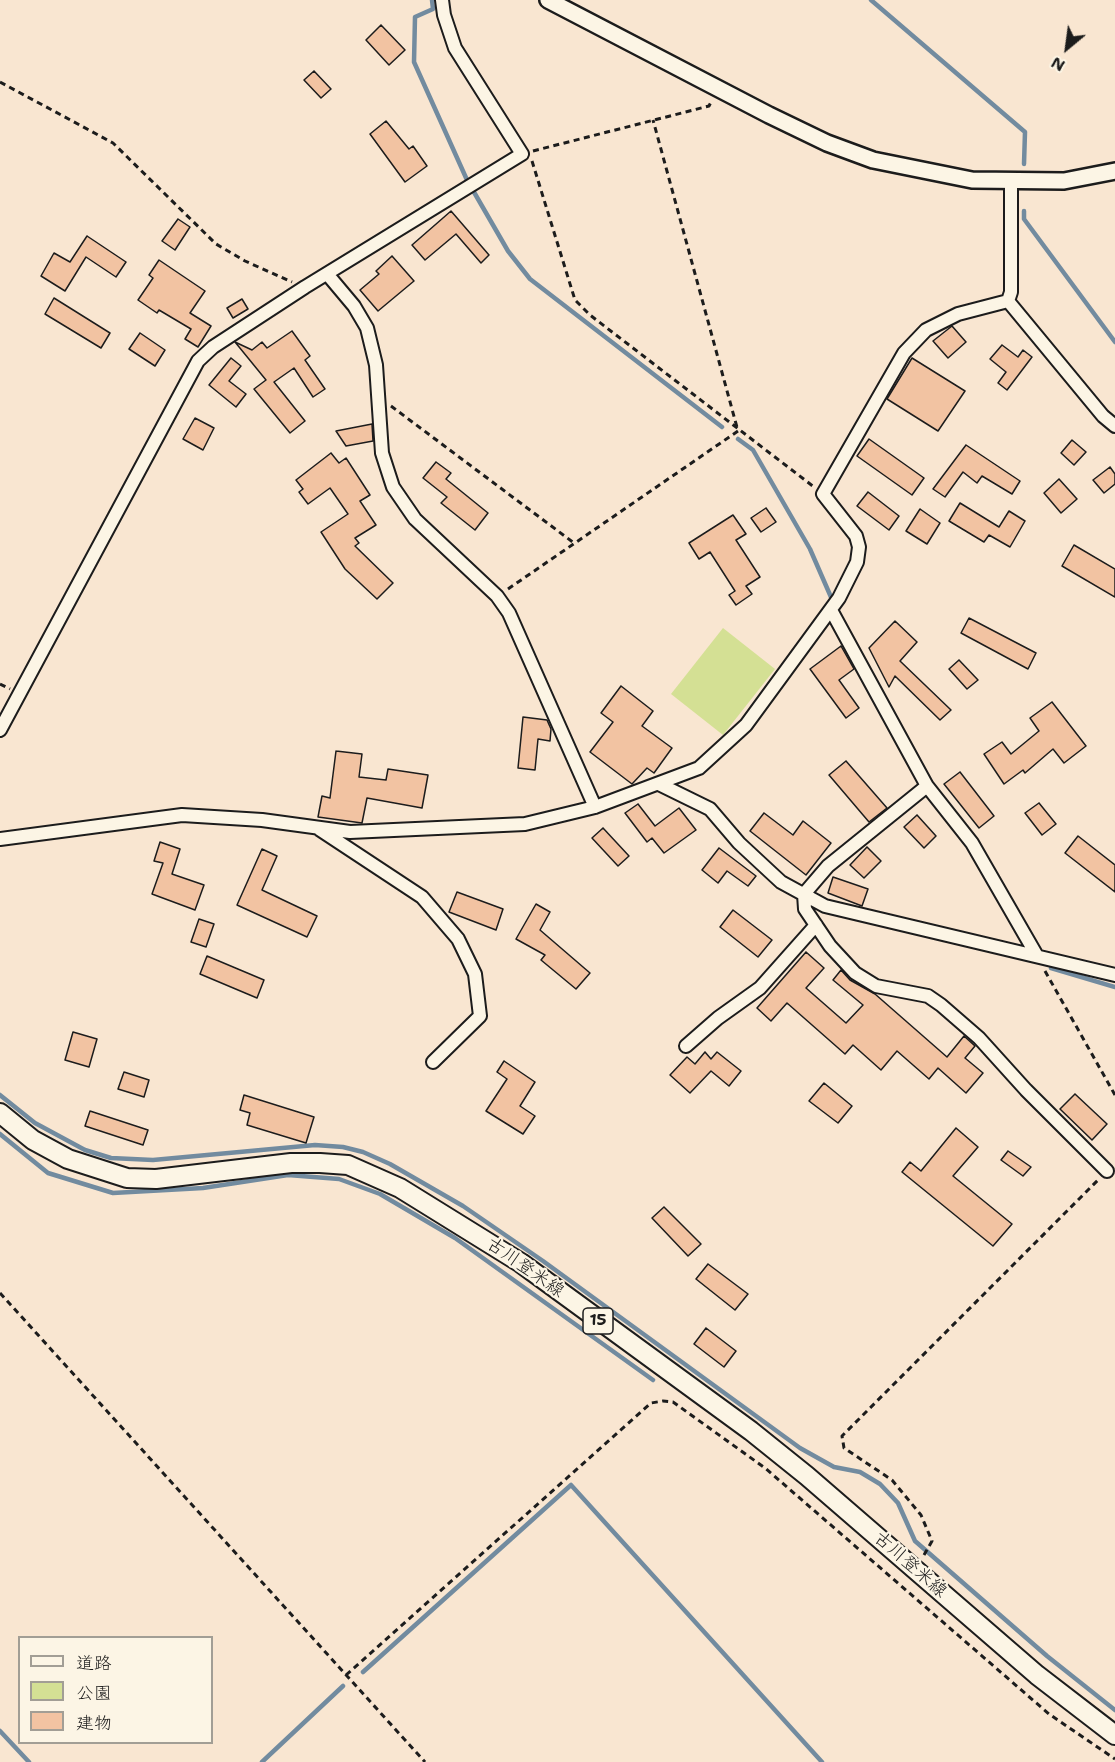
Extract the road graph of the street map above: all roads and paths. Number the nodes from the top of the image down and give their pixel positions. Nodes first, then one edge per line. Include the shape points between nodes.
1 (442, 0) edge
2 (548, 0) edge
3 (0, 82) edge
4 (718, 88) junction
5 (653, 120) junction
6 (522, 154) junction
7 (1115, 171) edge
8 (1011, 181) junction
9 (328, 275) junction
10 (304, 287) junction
11 (1008, 301) junction
12 (378, 396) junction
13 (1115, 426) edge
14 (738, 431) junction
15 (823, 494) junction
16 (574, 543) junction
17 (498, 596) junction
18 (835, 605) junction
19 (0, 730) edge
20 (659, 784) junction
21 (927, 786) junction
22 (595, 807) junction
23 (318, 828) junction
24 (0, 839) edge
25 (804, 894) junction
26 (816, 925) junction
27 (1037, 956) junction
28 (1115, 975) edge
29 (686, 1046) dead end
30 (433, 1062) dead end
31 (1115, 1095) edge
32 (0, 1113) edge
33 (1107, 1171) joint
34 (0, 1293) edge
35 (921, 1558) dead end
36 (346, 1676) junction
37 (1115, 1735) edge
38 (1115, 1759) edge
39 (424, 1762) edge

1 - 6 street via 455,48
2 - 4 street
3 - 10 path via 113,143 216,244
4 - 5 path via 709,106
4 - 8 street via 826,143 873,160 972,180
5 - 6 path
5 - 14 path
6 - 9 street
6 - 14 path via 532,160 575,300
7 - 8 street via 1064,181
8 - 11 street
9 - 10 street
9 - 12 street via 367,328
10 - 19 street via 213,346 198,361
11 - 13 street
11 - 15 street via 958,314 926,330 904,352
12 - 16 path
12 - 17 street via 382,453 393,487 415,519
14 - 15 path
14 - 16 path
15 - 18 street via 856,536 859,547
16 - 17 path
17 - 22 street
18 - 20 street via 746,725 699,768
18 - 21 street
20 - 22 street
20 - 25 street via 710,809 781,882
21 - 25 street via 828,866
21 - 27 street via 972,843
22 - 23 street via 525,824 350,832
23 - 24 street via 182,815
23 - 30 street via 422,897 458,939 475,974 480,1016
25 - 26 street via 805,909
25 - 27 street via 825,906
26 - 29 street via 760,988
26 - 33 street via 855,973 876,986 928,996 941,1005 980,1038
27 - 28 street
27 - 31 path
32 - 37 main road, 古川登米線 / 15 via 33,1140 68,1159 127,1178 156,1179 320,1163 348,1165 400,1188 521,1263 751,1431 1036,1675
33 - 35 path via 842,1436 844,1448 892,1480 921,1515 931,1533 930,1547
34 - 36 path
36 - 38 path via 651,1403 673,1402 765,1468 902,1582 1049,1714
36 - 39 path

